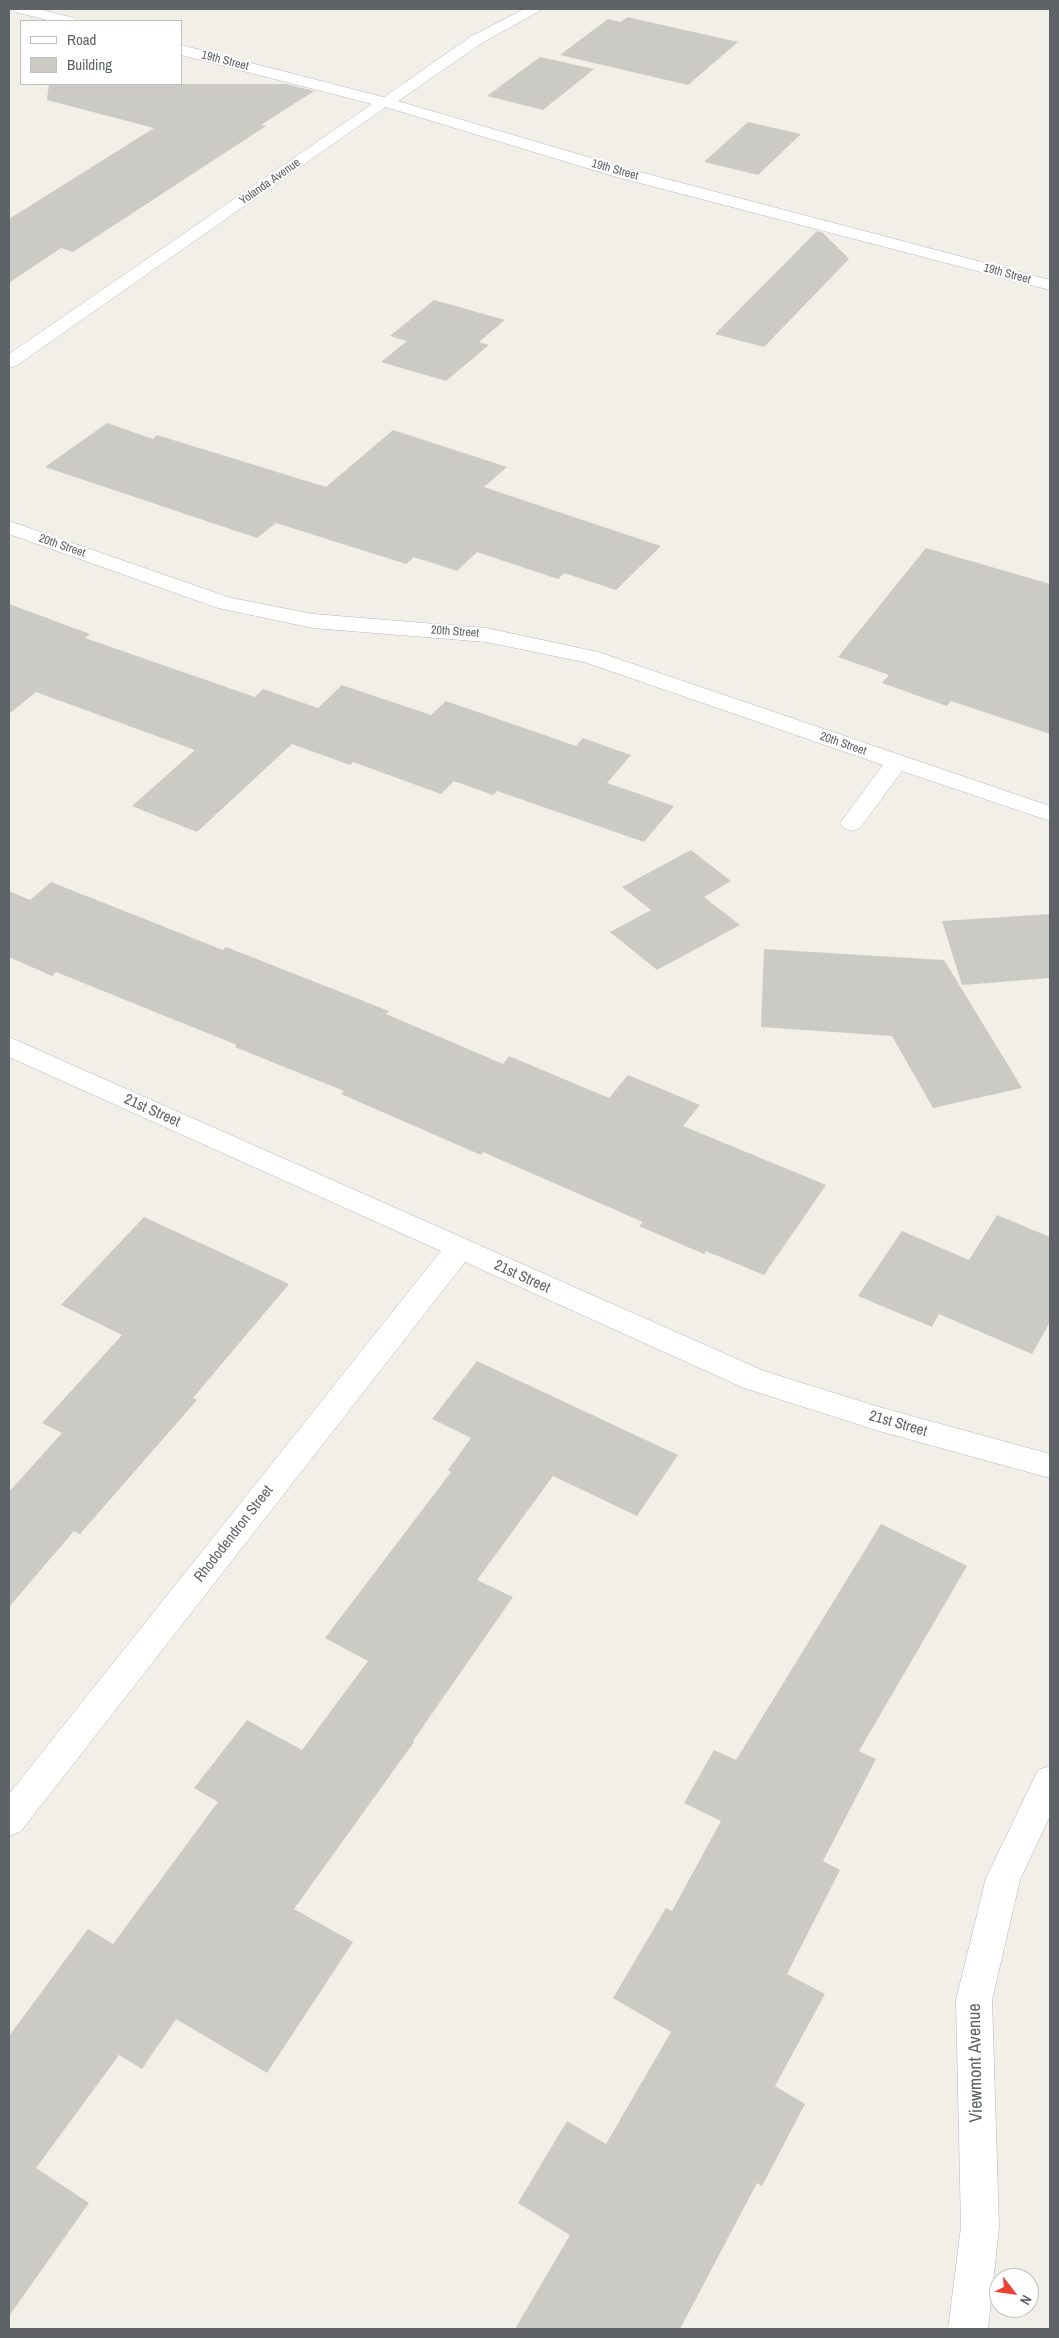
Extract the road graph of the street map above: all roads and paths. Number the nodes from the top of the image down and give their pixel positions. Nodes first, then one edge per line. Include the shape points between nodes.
1 (20, 9) edge
2 (535, 9) edge
3 (65, 20) edge
4 (182, 50) edge
5 (385, 102) junction
6 (1050, 285) edge
7 (9, 362) edge
8 (9, 527) edge
9 (897, 762) junction
10 (1050, 814) edge
11 (852, 823) dead end
12 (9, 1046) edge
13 (459, 1249) junction
14 (1050, 1466) edge
15 (1050, 1781) edge
16 (9, 1820) edge
17 (968, 2329) edge

1 - 3 street
2 - 5 street, Yolanda Avenue via 476,40
4 - 5 street, 19th Street
5 - 6 street, 19th Street via 619,172
5 - 7 street, Yolanda Avenue
8 - 9 street, 20th Street via 226,603 313,621 486,635 590,657
9 - 10 street, 20th Street
9 - 11 street
12 - 13 street, 21st Street
13 - 14 street, 21st Street via 755,1380 879,1419
13 - 16 street, Rhododendron Street
15 - 17 street, Viewmont Avenue via 1003,1878 974,2000 980,2227

